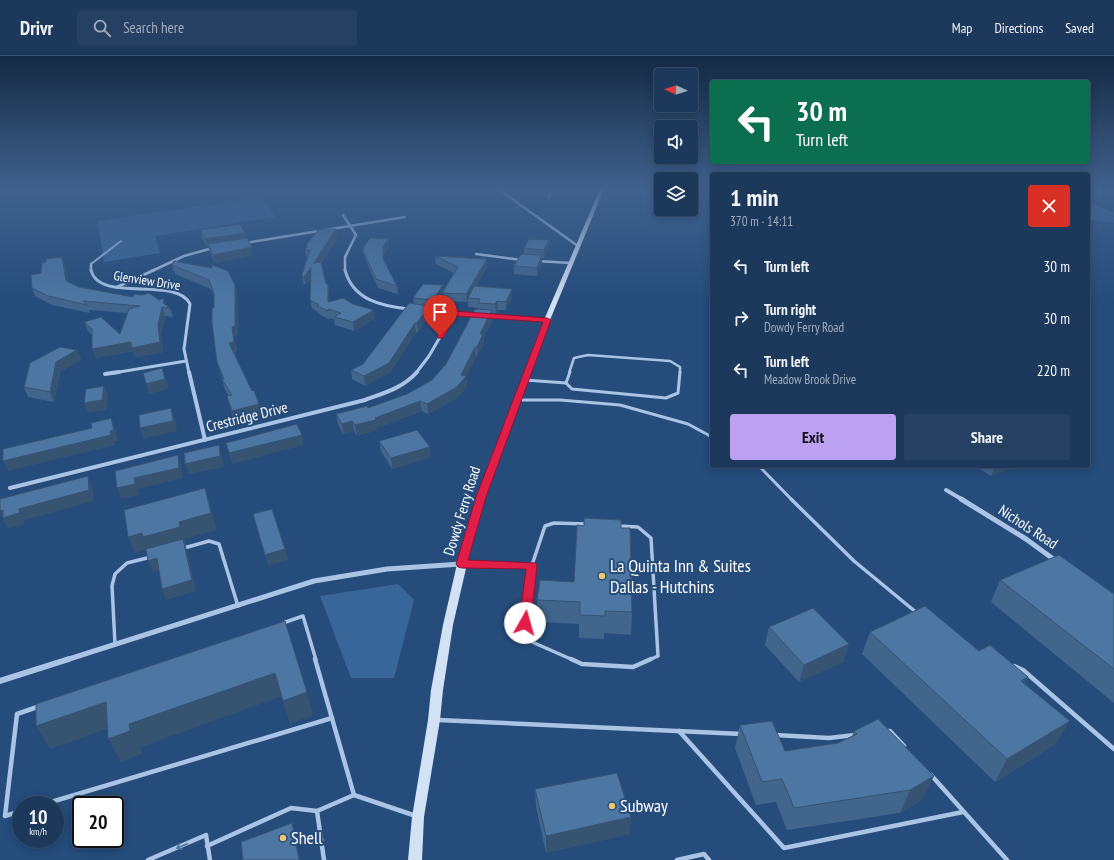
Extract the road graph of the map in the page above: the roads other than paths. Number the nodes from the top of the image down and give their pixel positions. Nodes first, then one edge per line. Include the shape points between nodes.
1 (341, 227) edge
2 (351, 227) edge
3 (550, 227) edge
4 (586, 227) edge
5 (121, 241) dead end
6 (238, 244) edge
7 (578, 246) junction
8 (220, 247) edge
9 (476, 254) dead end
10 (524, 260) edge
11 (532, 260) edge
12 (571, 263) junction
13 (91, 264) joint
14 (117, 287) junction
15 (416, 310) edge
16 (423, 311) edge
17 (454, 313) junction
18 (547, 320) junction
19 (186, 361) junction
20 (105, 374) dead end
21 (525, 380) junction
22 (566, 383) junction
23 (518, 400) junction
24 (710, 436) edge
25 (205, 440) junction
26 (760, 468) edge
27 (10, 488) dead end
28 (946, 490) dead end
29 (592, 525) edge
30 (615, 526) edge
31 (180, 549) edge
32 (157, 555) edge
33 (462, 564) junction
34 (1060, 564) edge
35 (532, 565) junction
36 (238, 606) junction
37 (924, 618) edge
38 (281, 624) edge
39 (115, 644) junction
40 (1009, 664) edge
41 (0, 681) edge
42 (47, 703) edge
43 (332, 718) junction
44 (434, 720) junction
45 (678, 730) junction
46 (883, 732) edge
47 (750, 734) edge
48 (860, 734) edge
49 (766, 735) edge
50 (906, 748) edge
51 (1114, 749) edge
52 (927, 771) edge
53 (354, 795) junction
54 (64, 798) edge
55 (317, 811) junction
56 (963, 812) junction
57 (12, 814) edge
58 (418, 817) junction
59 (207, 846) junction
60 (148, 860) edge
61 (210, 860) edge
62 (324, 860) edge
63 (415, 860) edge
64 (677, 860) edge
65 (709, 860) edge
66 (1007, 860) edge

1 - 6 street
2 - 15 street via 356,235 344,261 347,278 352,287 366,300
3 - 7 street
4 - 7 street, Dowdy Ferry Road
5 - 13 lane
7 - 12 street, Dowdy Ferry Road
8 - 14 street via 184,256
9 - 10 street
11 - 12 street
12 - 18 street, Dowdy Ferry Road
13 - 14 street, Glenview Drive via 95,278
14 - 19 street, Glenview Drive via 176,292 188,298 190,304 184,349
16 - 17 street
17 - 18 street
17 - 25 street, Crestridge Drive via 420,369 396,388 365,400
18 - 21 street, Dowdy Ferry Road
19 - 20 street
19 - 25 street, Glenview Drive
21 - 22 lane
21 - 23 street, Dowdy Ferry Road
22 - 22 lane via 572,389 666,398 678,393 680,367 670,361 588,354 574,358
23 - 24 lane via 560,400 620,405 688,424
23 - 33 street, Dowdy Ferry Road via 481,497
25 - 27 street, Crestridge Drive
26 - 37 lane via 843,551 888,592
28 - 34 street, Nichols Road via 1026,539
29 - 35 lane via 554,523 545,526
30 - 35 lane via 638,527 651,538 658,656 633,667 582,664 523,638
31 - 36 lane via 209,541 219,544
32 - 39 lane via 127,563 115,574 112,586
33 - 35 lane
33 - 36 street via 409,566 346,573
33 - 44 street, Dowdy Ferry Road via 447,632
36 - 39 street
38 - 43 lane via 303,616
39 - 41 street
40 - 51 lane via 1023,670
42 - 57 lane via 17,714 5,816
43 - 53 lane
43 - 54 lane
44 - 45 lane
44 - 58 street, Dowdy Ferry Road
45 - 47 lane
45 - 56 lane via 784,848
46 - 50 lane via 890,730
48 - 49 lane via 829,738
52 - 56 lane
53 - 55 lane
53 - 58 lane
55 - 59 lane via 291,808
55 - 62 lane
56 - 66 lane
58 - 63 street, Dowdy Ferry Road
59 -> 60 lane via 206,835
59 - 61 lane
64 - 65 lane via 704,854

